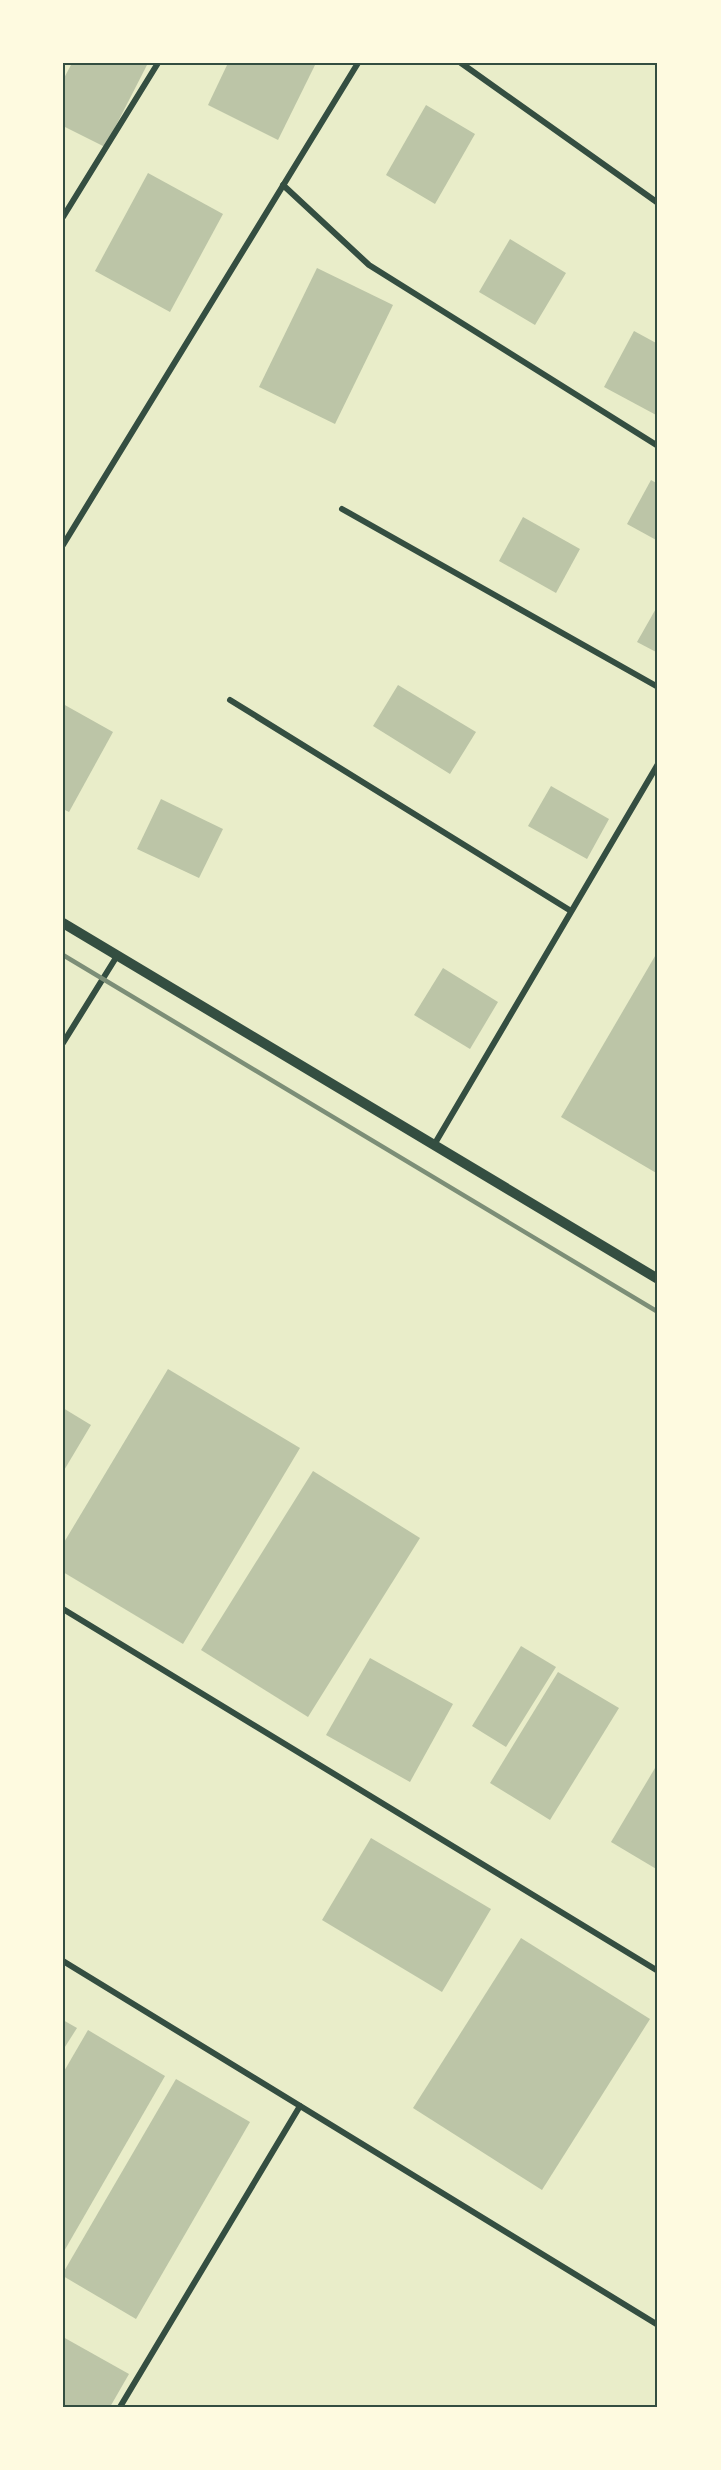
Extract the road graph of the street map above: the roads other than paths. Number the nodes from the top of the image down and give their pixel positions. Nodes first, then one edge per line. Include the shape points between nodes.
1 (158, 63) edge
2 (358, 63) edge
3 (461, 63) edge
4 (283, 185) junction
5 (658, 203) edge
6 (63, 217) edge
7 (658, 446) edge
8 (342, 509) dead end
9 (63, 545) edge
10 (658, 687) edge
11 (230, 700) dead end
12 (658, 764) edge
13 (571, 911) junction
14 (63, 923) edge
15 (117, 956) junction
16 (63, 1043) edge
17 (434, 1145) junction
18 (658, 1279) edge
19 (63, 1609) edge
20 (63, 1961) edge
21 (658, 1971) edge
22 (300, 2106) junction
23 (658, 2325) edge
24 (120, 2407) edge

1 - 6 street
2 - 4 street
3 - 5 street
4 - 7 street via 369,265
4 - 9 street
8 - 10 street
11 - 13 street
12 - 13 street
13 - 17 street
14 - 15 street
15 - 16 street
15 - 17 street
17 - 18 street
19 - 21 street
20 - 22 street
22 - 23 street
22 - 24 street

